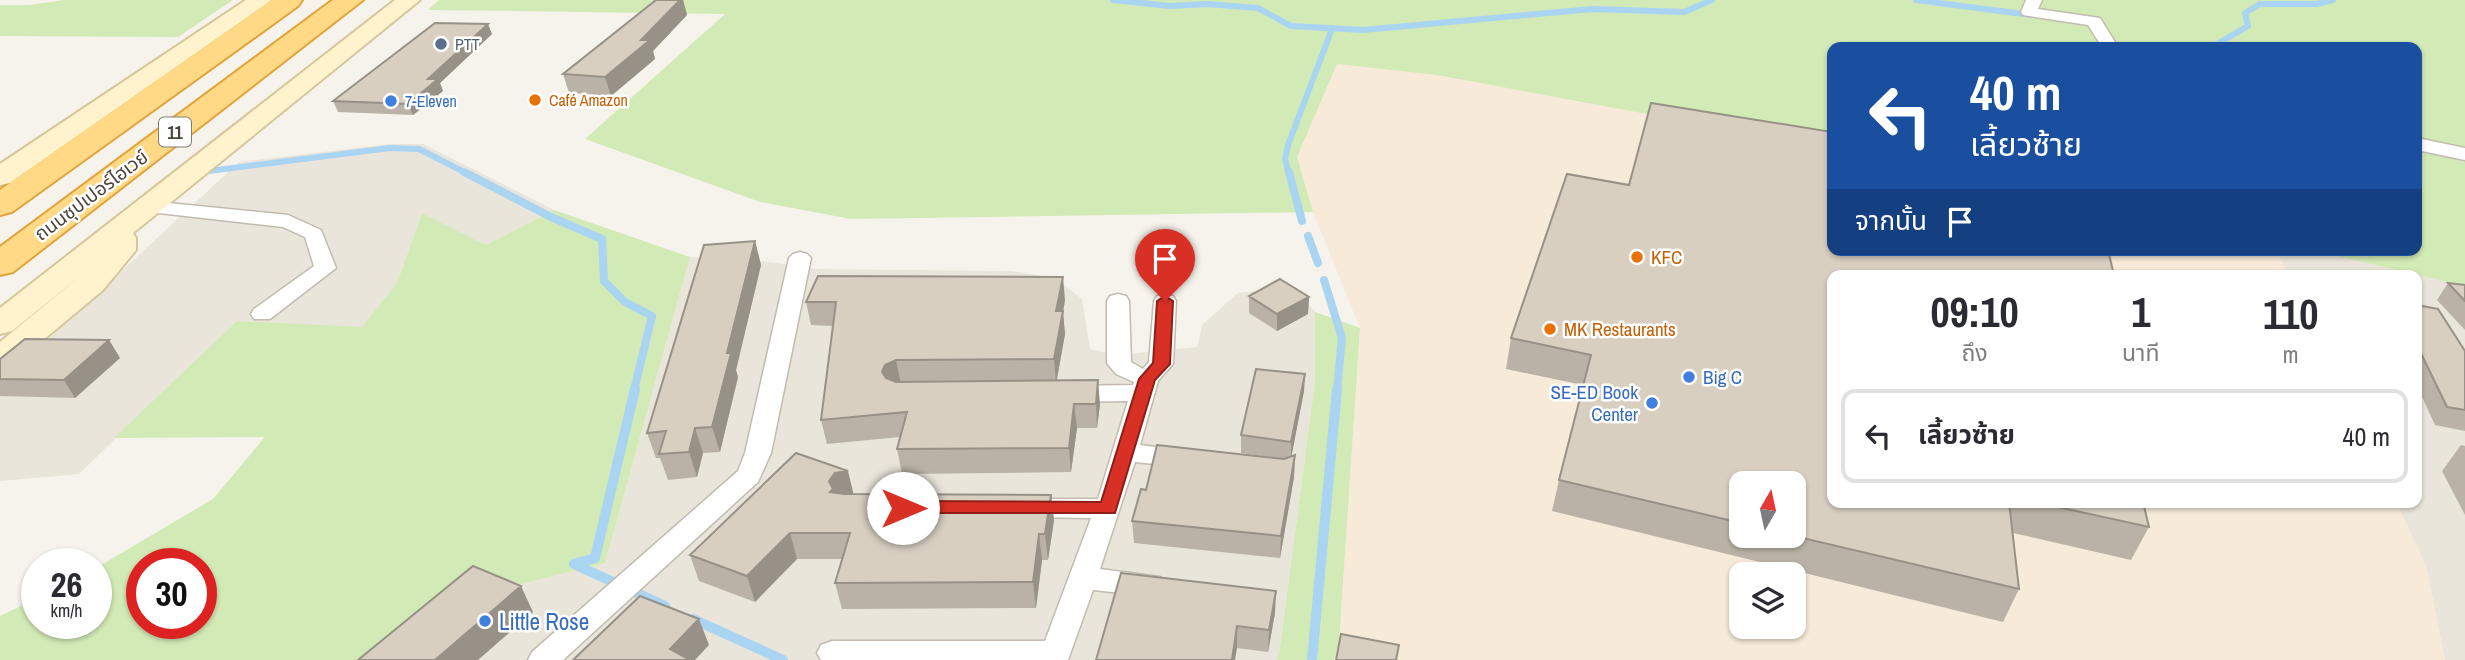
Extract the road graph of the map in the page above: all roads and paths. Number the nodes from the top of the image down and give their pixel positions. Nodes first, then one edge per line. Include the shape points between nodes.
1 (261, 0) edge
2 (289, 0) edge
3 (350, 0) edge
4 (409, 0) edge
5 (2034, 0) edge
6 (2107, 42) edge
7 (2422, 145) edge
8 (2465, 154) edge
9 (0, 177) edge
10 (0, 205) edge
11 (148, 207) junction
12 (121, 228) junction
13 (800, 258) dead end
14 (0, 264) edge
15 (792, 291) junction
16 (819, 291) edge
17 (1118, 301) dead end
18 (1165, 301) dead end
19 (262, 314) dead end
20 (0, 324) edge
21 (0, 359) edge
22 (1145, 386) junction
23 (1049, 394) edge
24 (1125, 452) junction
25 (1205, 461) edge
26 (1000, 508) edge
27 (1108, 509) junction
28 (651, 565) joint
29 (1083, 578) junction
30 (1177, 588) edge
31 (613, 598) joint
32 (832, 653) dead end
33 (1054, 657) edge
34 (543, 660) edge

1 - 9 main road
2 - 10 highway, 11
3 - 14 highway, ถนนซุปเปอร์ไฮเวย์ / 11
4 - 11 main road
5 - 6 street via 2029,12 2094,21
7 - 8 street
11 - 12 main road
11 - 19 street via 288,221 314,234 325,268
12 - 20 main road
12 - 21 main road via 121,250 92,284
13 - 15 street
15 - 16 street
15 - 28 street via 758,453 749,476
17 - 22 street via 1119,363
18 - 22 street via 1161,364
22 - 23 street
22 - 24 street
24 - 25 street
24 - 27 street
26 - 27 street
27 - 29 street
28 - 31 street
29 - 30 street
29 - 33 street
31 - 34 street
32 - 33 street

